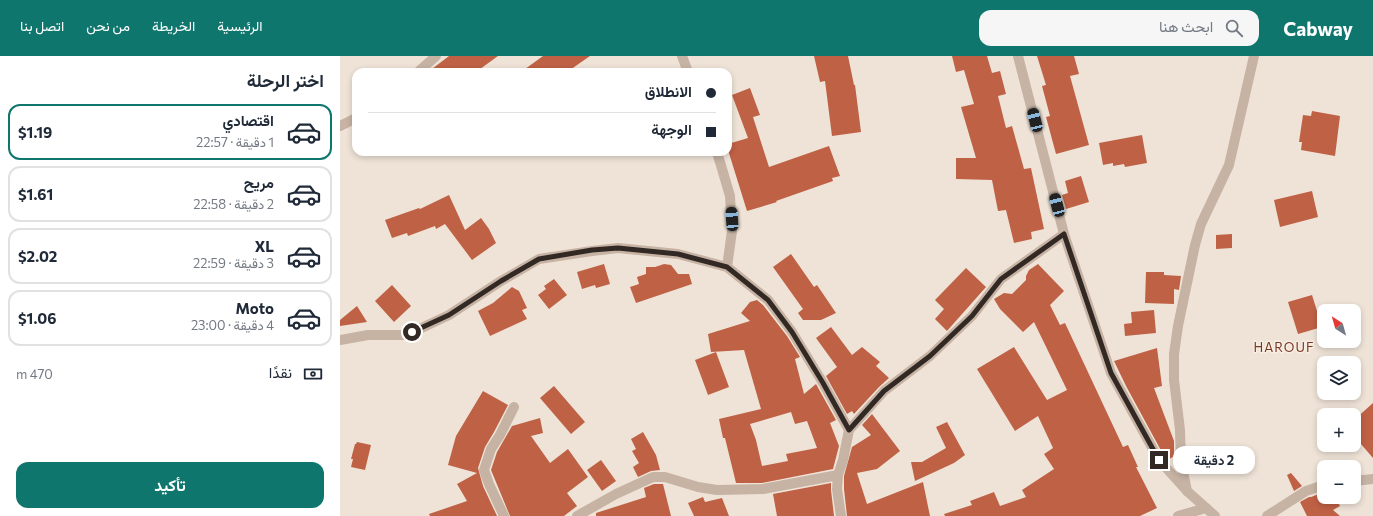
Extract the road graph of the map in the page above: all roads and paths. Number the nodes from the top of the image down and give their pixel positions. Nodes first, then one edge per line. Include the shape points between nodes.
1 (436, 56) edge
2 (682, 56) edge
3 (1018, 56) edge
4 (1254, 56) edge
5 (422, 68) edge
6 (686, 68) edge
7 (352, 120) edge
8 (340, 126) edge
9 (718, 156) edge
10 (1064, 234) junction
11 (727, 267) junction
12 (340, 340) edge
13 (514, 407) dead end
14 (849, 430) junction
15 (838, 475) junction
16 (1373, 479) edge
17 (1361, 480) edge
18 (1317, 487) edge
19 (1187, 491) junction
20 (1206, 508) junction
21 (504, 516) edge
22 (577, 516) edge
23 (841, 516) edge
24 (1178, 516) edge
25 (1215, 516) edge
26 (1267, 516) edge

1 - 5 street
2 - 6 street
3 - 10 street
4 - 19 street via 1229,165 1201,224 1195,245 1178,326 1174,380 1181,462
7 - 8 street
9 - 11 street via 730,196 732,231
10 - 14 street via 1001,279 966,321 930,356 884,391
10 - 19 street via 1111,373 1159,460
11 - 12 street via 678,254 618,248 539,259 449,315 412,332
11 - 14 street via 768,300 792,332
13 - 21 street via 491,449 484,470
14 - 15 street
15 - 22 street via 763,489 717,490 665,477 653,477
15 - 23 street via 837,489
16 - 17 street
18 - 26 street via 1306,491
19 - 20 street
20 - 24 street
20 - 25 street

